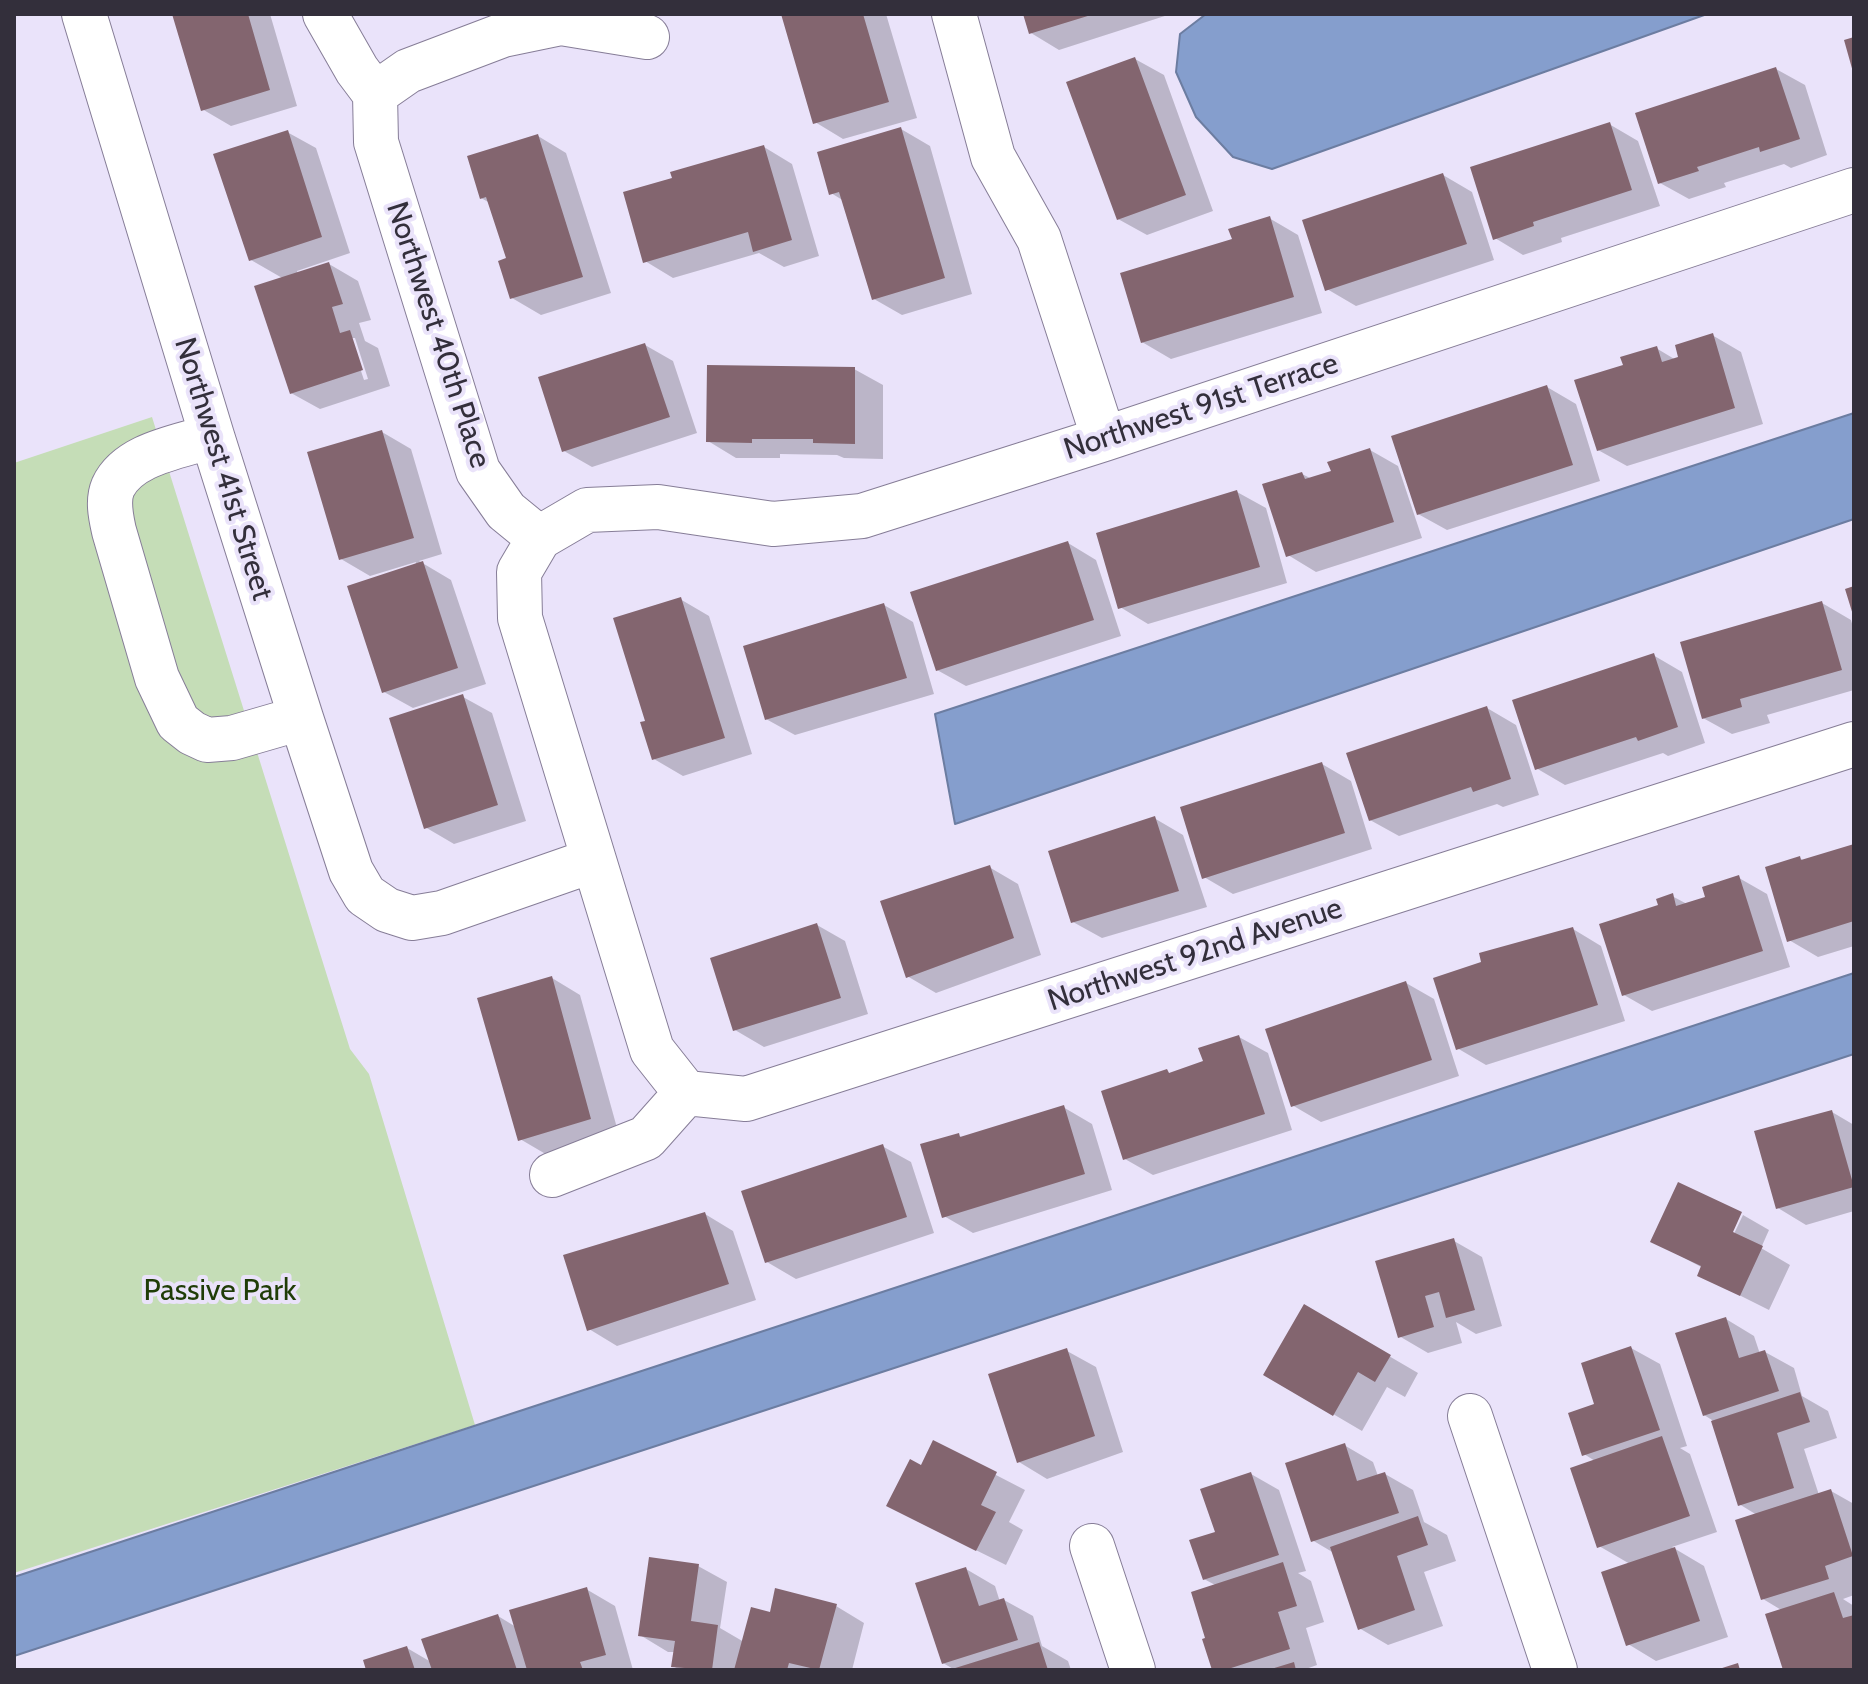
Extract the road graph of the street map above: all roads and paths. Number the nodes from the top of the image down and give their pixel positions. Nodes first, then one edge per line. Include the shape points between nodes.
1 (84, 14) edge
2 (325, 14) edge
3 (954, 14) edge
4 (647, 37) dead end
5 (375, 94) junction
6 (1854, 190) edge
7 (212, 436) junction
8 (1104, 439) junction
9 (539, 538) junction
10 (301, 718) junction
11 (1854, 744) edge
12 (594, 860) junction
13 (686, 1093) junction
14 (552, 1175) dead end
15 (1470, 1416) dead end
16 (1092, 1546) dead end
17 (1133, 1670) edge
18 (1555, 1670) edge

1 - 7 street, Northwest 41st Street
2 - 5 street
3 - 8 street via 993,157 1039,239
4 - 5 street via 561,23 503,35 408,71
5 - 9 street, Northwest 40th Place via 376,142 478,471 506,511
6 - 8 street, Northwest 91st Terrace
7 - 10 street, Northwest 41st Street
7 - 10 street via 137,462 112,489 114,531 157,678 178,722 207,740
8 - 9 street, Northwest 91st Terrace via 862,516 773,524 658,507 587,510
9 - 12 street via 519,572 520,618
10 - 12 street, Northwest 41st Street via 351,871 365,895 387,910 412,918 442,913
11 - 13 street, Northwest 92nd Avenue via 746,1099
12 - 13 street via 652,1050
13 - 14 street via 646,1138
15 - 18 street
16 - 17 street

